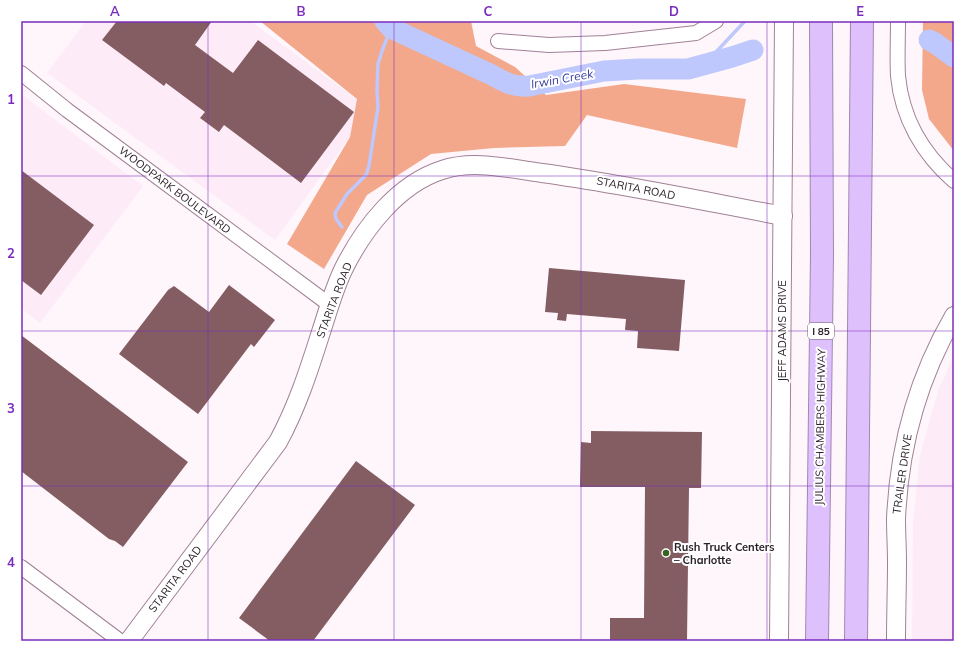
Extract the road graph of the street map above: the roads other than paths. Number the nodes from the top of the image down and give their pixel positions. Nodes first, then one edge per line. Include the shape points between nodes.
1 (716, 21) edge
2 (784, 21) edge
3 (821, 21) edge
4 (862, 21) edge
5 (898, 21) edge
6 (498, 41) dead end
7 (21, 73) edge
8 (954, 181) edge
9 (782, 216) junction
10 (330, 305) junction
11 (954, 316) edge
12 (21, 567) edge
13 (120, 641) edge
14 (129, 641) edge
15 (779, 641) edge
16 (817, 641) edge
17 (856, 641) edge
18 (896, 641) edge

1 - 6 street via 696,33 605,43 549,45
2 - 9 street, JEFF ADAMS DRIVE
3 - 16 highway, JULIUS CHAMBERS HIGHWAY / I 85 via 822,255
4 - 17 highway
5 - 8 street via 898,77 906,112 921,144
7 - 10 street, WOODPARK BOULEVARD
9 - 10 street, STARITA ROAD via 598,181 487,165 449,168 422,178 386,207 356,247
9 - 15 street, JEFF ADAMS DRIVE
10 - 14 street, STARITA ROAD via 294,409 278,442
11 - 18 street, TRAILER DRIVE via 927,369 907,434 896,519
12 - 13 street

